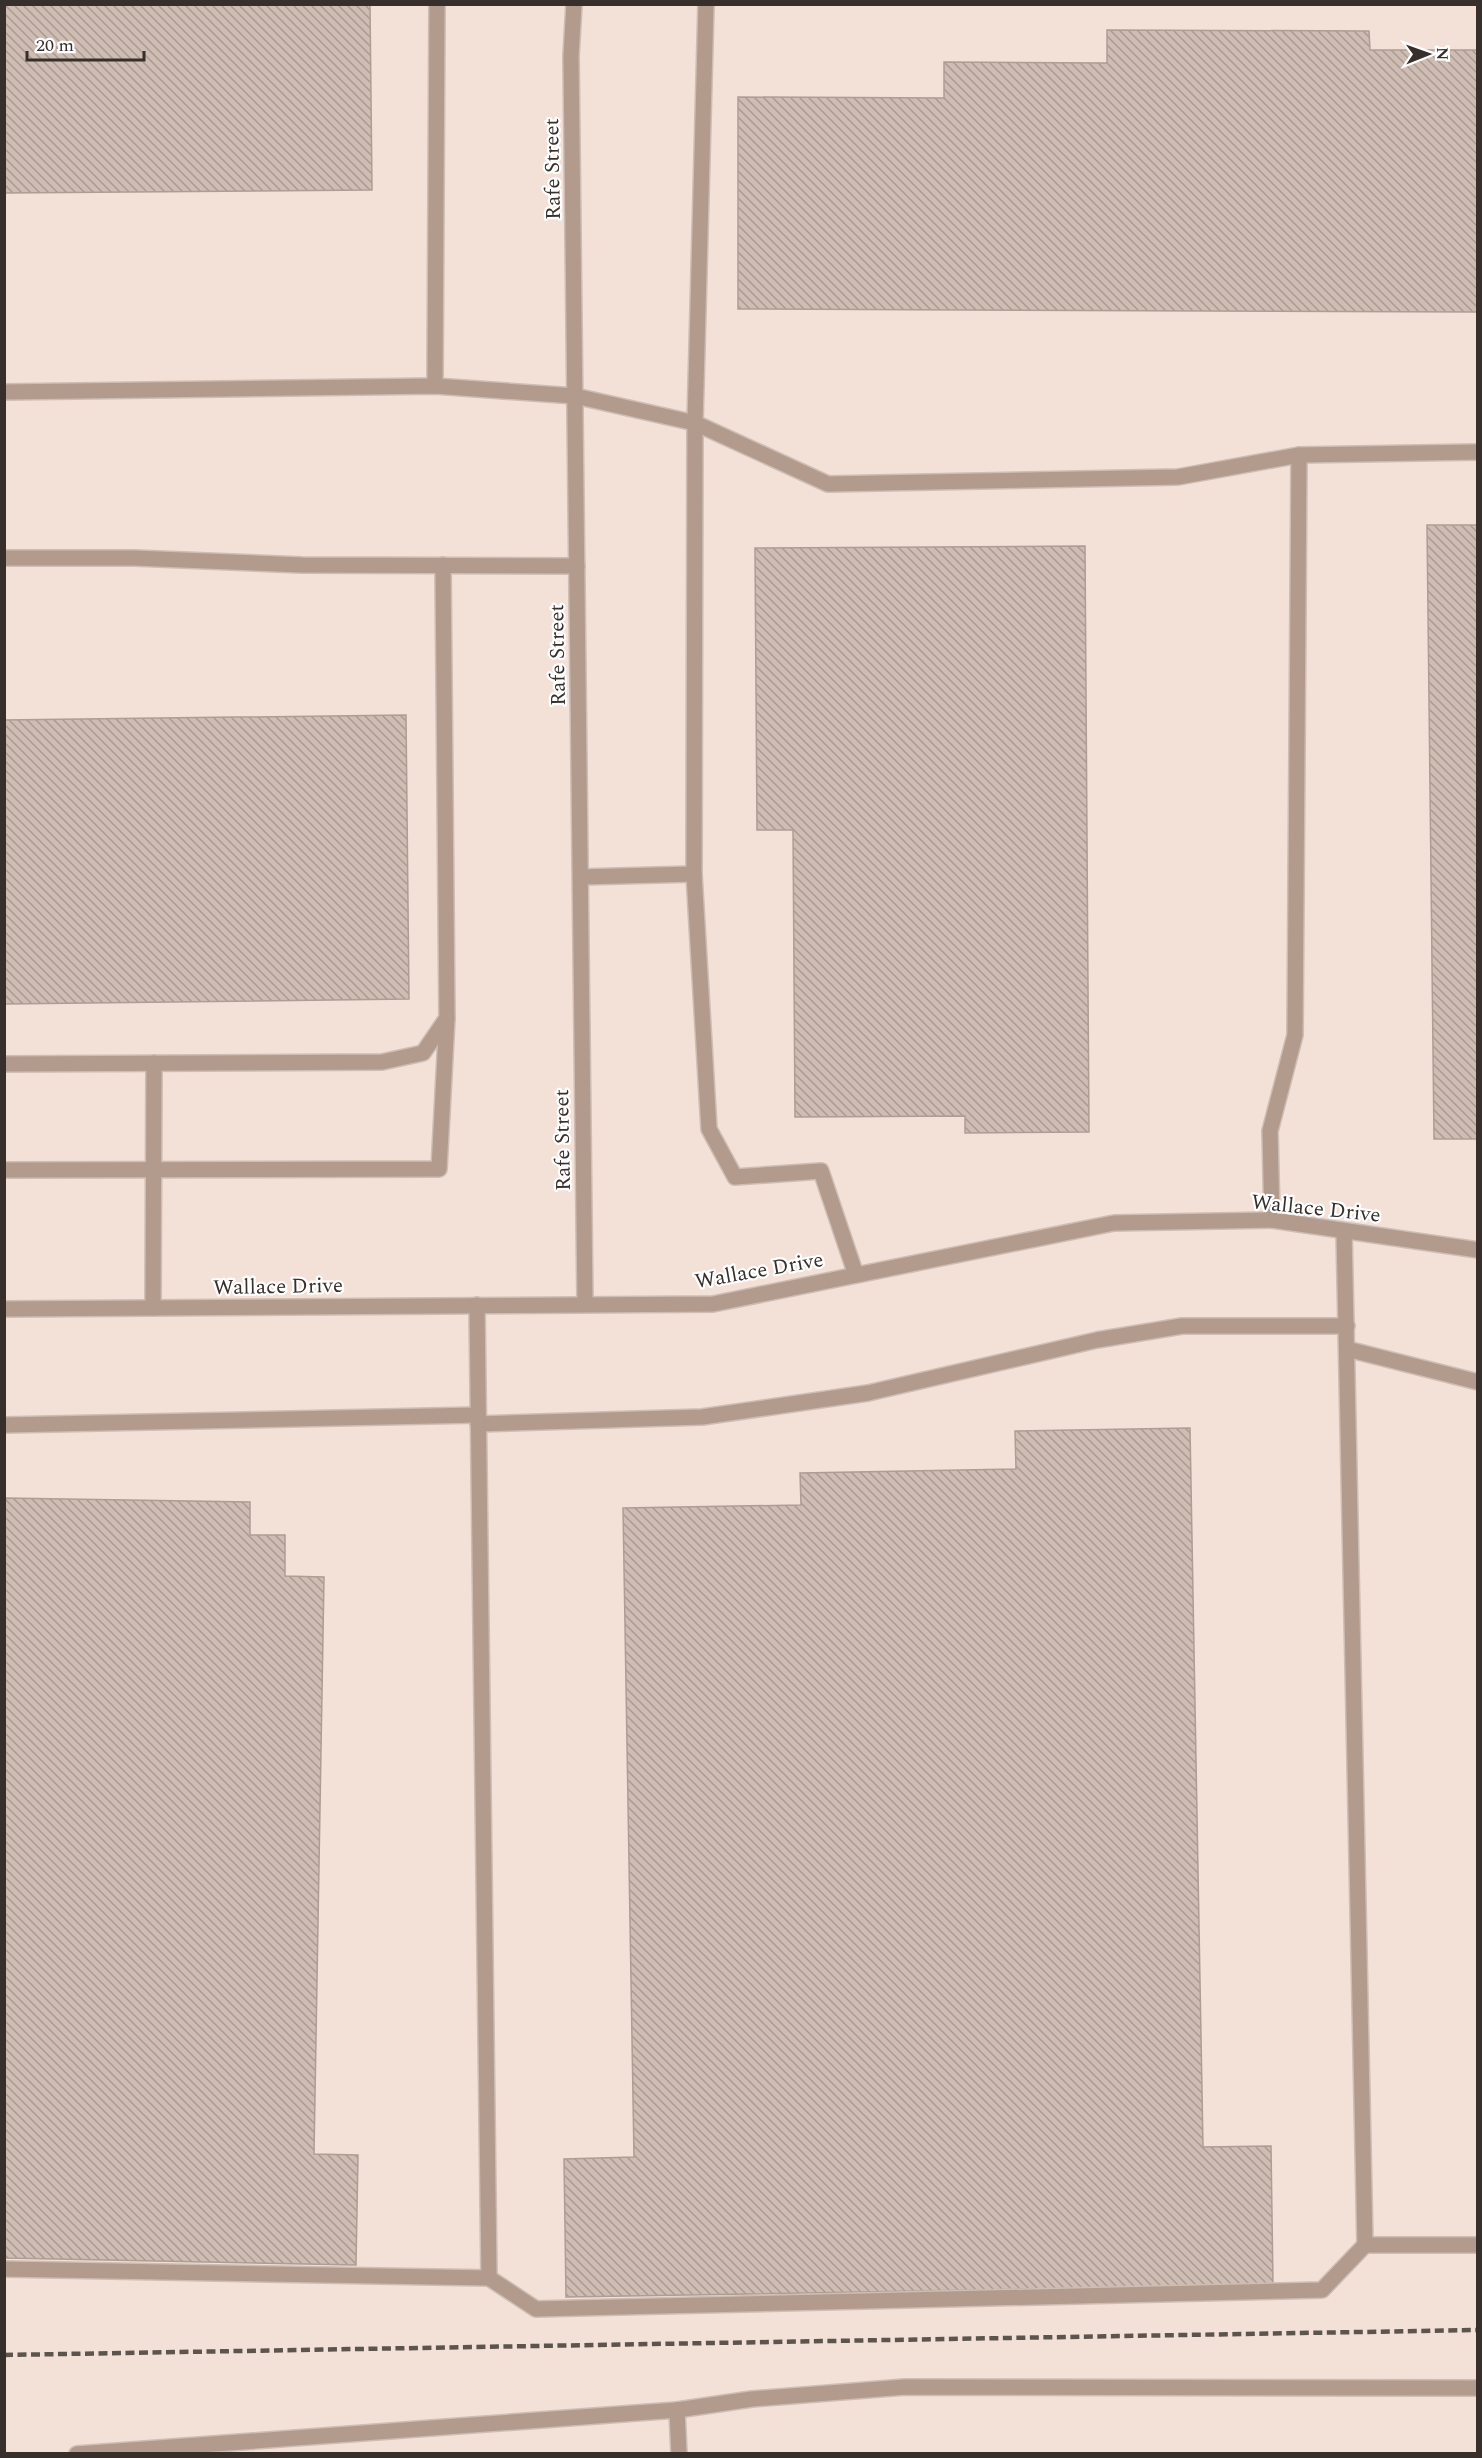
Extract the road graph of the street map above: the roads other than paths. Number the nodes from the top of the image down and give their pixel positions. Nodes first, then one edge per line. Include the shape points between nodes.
1 (437, 4) edge
2 (574, 4) edge
3 (706, 4) edge
4 (435, 386) junction
5 (4, 392) edge
6 (575, 396) junction
7 (695, 423) junction
8 (1478, 452) edge
9 (1299, 455) junction
10 (4, 558) edge
11 (442, 565) junction
12 (577, 566) junction
13 (693, 874) junction
14 (580, 878) junction
15 (447, 1018) junction
16 (154, 1063) junction
17 (4, 1064) edge
18 (154, 1169) junction
19 (4, 1170) edge
20 (1272, 1220) junction
21 (1344, 1231) junction
22 (1478, 1250) edge
23 (856, 1275) junction
24 (585, 1304) junction
25 (477, 1305) junction
26 (153, 1308) junction
27 (4, 1309) edge
28 (1347, 1326) junction
29 (1347, 1349) junction
30 (1478, 1382) edge
31 (478, 1419) junction
32 (4, 1425) edge
33 (1365, 2245) junction
34 (1478, 2245) edge
35 (4, 2269) edge
36 (489, 2278) junction
37 (1478, 2388) edge
38 (677, 2410) junction
39 (77, 2454) edge
40 (680, 2454) edge

1 - 4 street
2 - 6 street, Rafe Street via 571,56
3 - 7 street
4 - 5 street
4 - 6 street
6 - 7 street
6 - 12 street, Rafe Street
7 - 9 street via 828,484 1178,477
7 - 13 street
8 - 9 street
9 - 20 street via 1295,1035 1270,1131
10 - 11 street
11 - 12 street
11 - 15 street
12 - 14 street, Rafe Street
13 - 14 street
13 - 23 street via 709,1129 735,1177 821,1171
14 - 24 street, Rafe Street
15 - 16 street via 423,1053 382,1062
15 - 18 street via 439,1169
16 - 17 street
16 - 18 street
18 - 19 street
18 - 26 street
20 - 21 street, Wallace Drive
20 - 23 street, Wallace Drive via 1114,1223
21 - 22 street, Wallace Drive
21 - 28 street
23 - 24 street, Wallace Drive via 713,1304
24 - 25 street, Wallace Drive
25 - 26 street, Wallace Drive
25 - 31 street
26 - 27 street, Wallace Drive
28 - 29 street
28 - 31 street via 1182,1326 1097,1340 868,1393 702,1417
29 - 30 street
29 - 33 street
31 - 32 street
31 - 36 street
33 - 34 street
33 - 36 street via 1322,2290 536,2309
35 - 36 street
37 - 38 street via 905,2387 752,2398
38 - 39 street
38 - 40 street

